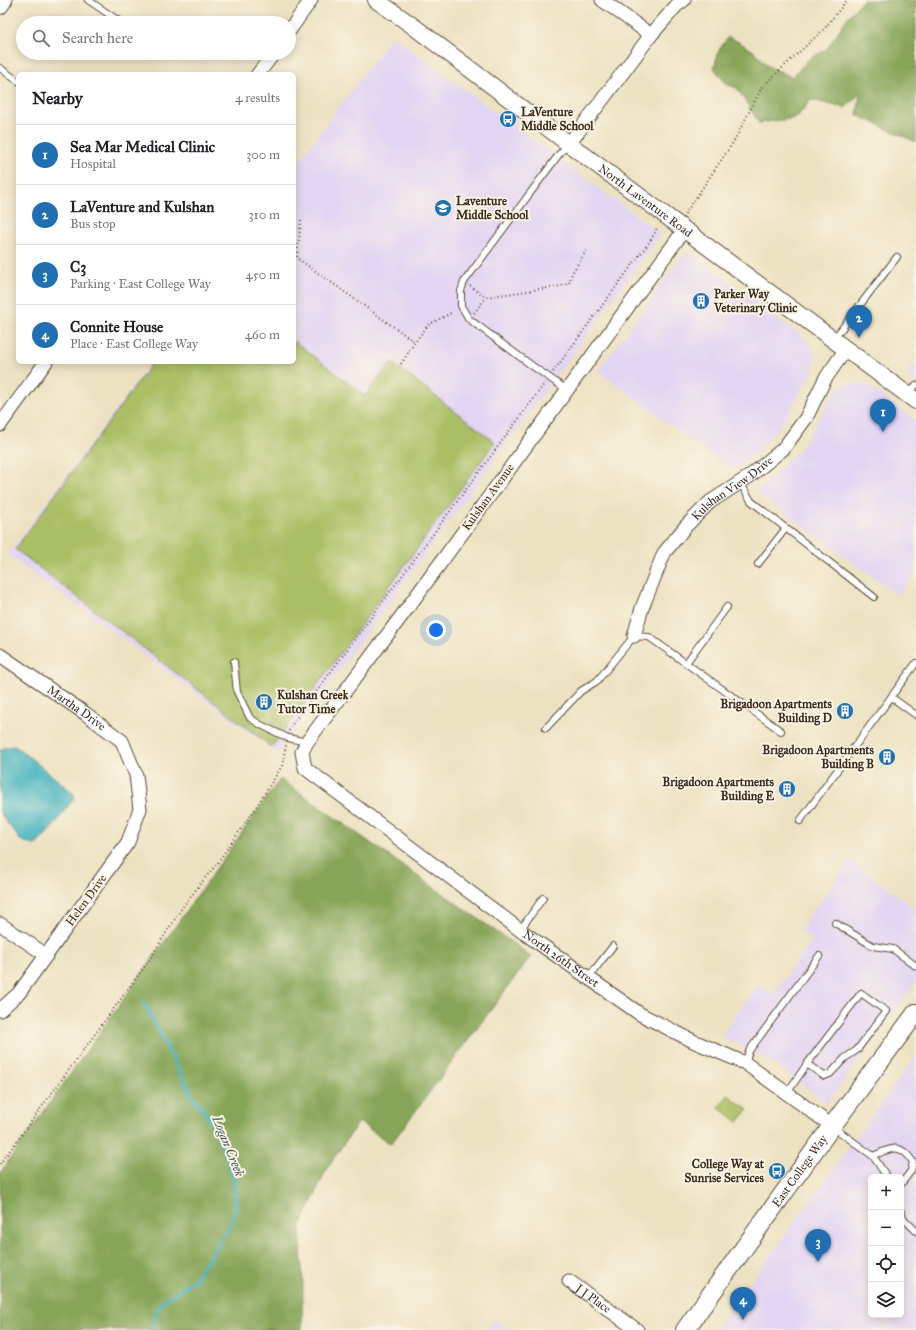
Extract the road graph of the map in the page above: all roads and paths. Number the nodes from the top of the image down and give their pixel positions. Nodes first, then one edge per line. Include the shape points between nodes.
1 (4, 0) edge
2 (88, 0) edge
3 (311, 0) edge
4 (376, 0) edge
5 (602, 0) edge
6 (684, 0) edge
7 (847, 0) edge
8 (0, 6) edge
9 (112, 16) edge
10 (296, 22) edge
11 (651, 35) junction
12 (269, 60) edge
13 (0, 68) edge
14 (260, 72) edge
15 (16, 80) edge
16 (569, 144) junction
17 (301, 220) dead end
18 (685, 221) junction
19 (657, 224) dead end
20 (588, 248) dead end
21 (897, 257) dead end
22 (464, 282) junction
23 (451, 313) dead end
24 (833, 340) junction
25 (415, 342) junction
26 (846, 349) junction
27 (45, 364) edge
28 (401, 364) dead end
29 (555, 368) dead end
30 (546, 381) dead end
31 (567, 390) junction
32 (913, 393) edge
33 (0, 425) edge
34 (740, 482) junction
35 (786, 528) junction
36 (758, 564) dead end
37 (874, 597) dead end
38 (727, 607) dead end
39 (634, 636) junction
40 (0, 655) edge
41 (234, 662) dead end
42 (916, 662) edge
43 (686, 663) junction
44 (891, 697) junction
45 (916, 715) edge
46 (290, 727) dead end
47 (546, 728) dead end
48 (781, 731) dead end
49 (307, 742) junction
50 (282, 766) dead end
51 (305, 768) joint
52 (136, 775) joint
53 (800, 821) dead end
54 (543, 898) dead end
55 (835, 923) dead end
56 (0, 924) edge
57 (520, 930) junction
58 (613, 946) dead end
59 (46, 955) junction
60 (819, 956) dead end
61 (916, 966) edge
62 (588, 978) junction
63 (0, 1010) edge
64 (916, 1013) edge
65 (744, 1063) junction
66 (807, 1064) junction
67 (787, 1093) junction
68 (832, 1126) junction
69 (873, 1156) junction
70 (0, 1164) edge
71 (885, 1174) edge
72 (904, 1180) edge
73 (904, 1219) edge
74 (916, 1232) edge
75 (569, 1281) dead end
76 (637, 1330) edge
77 (685, 1330) edge

1 - 8 street
2 - 9 lane
3 - 10 street
4 - 16 street, North Laventure Road
5 - 11 street
6 - 11 street via 676,5
7 - 18 path via 825,28 762,87 734,141
11 - 16 street
12 - 14 street
13 - 15 lane
16 - 18 street, North Laventure Road
16 - 22 lane
17 - 25 path via 297,258
18 - 24 street, North Laventure Road
18 - 31 street, Kulshan Avenue
19 - 29 path via 650,241
20 - 22 path via 568,283 561,286 486,297
21 - 24 lane
22 - 31 lane via 461,306 469,319
23 - 25 path via 428,325
24 - 26 street, North Laventure Road
25 - 28 path
26 - 32 street, North Laventure Road
26 - 34 street, Kulshan View Drive via 825,379 806,418 783,449
27 - 33 street
30 - 46 path
31 - 49 street, Kulshan Avenue
34 - 35 lane via 751,501
34 - 39 street, Kulshan View Drive via 710,502 664,553
35 - 36 lane
35 - 37 lane
38 - 43 lane
39 - 43 lane via 649,637
39 - 47 lane via 597,681 581,691
40 - 52 street, Martha Drive via 122,741
41 - 49 lane via 237,692 250,718 288,738
42 - 44 lane
43 - 48 lane
44 - 45 lane
44 - 53 lane
49 - 51 street, Kulshan Avenue via 302,752
50 - 70 path via 218,862 184,905 150,959
51 - 57 street, North 26th Street
52 - 59 street, Helen Drive via 140,809 128,842
54 - 57 lane
55 - 61 lane via 873,946 893,949
56 - 59 street
57 - 62 street, North 26th Street
58 - 62 lane
59 - 63 street, Helen Drive via 19,993
60 - 65 lane via 748,1051
62 - 65 street, North 26th Street via 651,1020
64 - 68 main road, East College Way
65 - 67 street, North 26th Street
66 - 66 lane via 824,1076 830,1074 857,1050 886,1011 861,993
66 - 67 lane
67 - 68 street, North 26th Street
68 - 69 lane
68 - 77 main road, East College Way
69 - 71 lane
69 - 72 lane via 892,1148 901,1149 913,1162 911,1171
73 - 74 lane
75 - 76 street, J J Place

